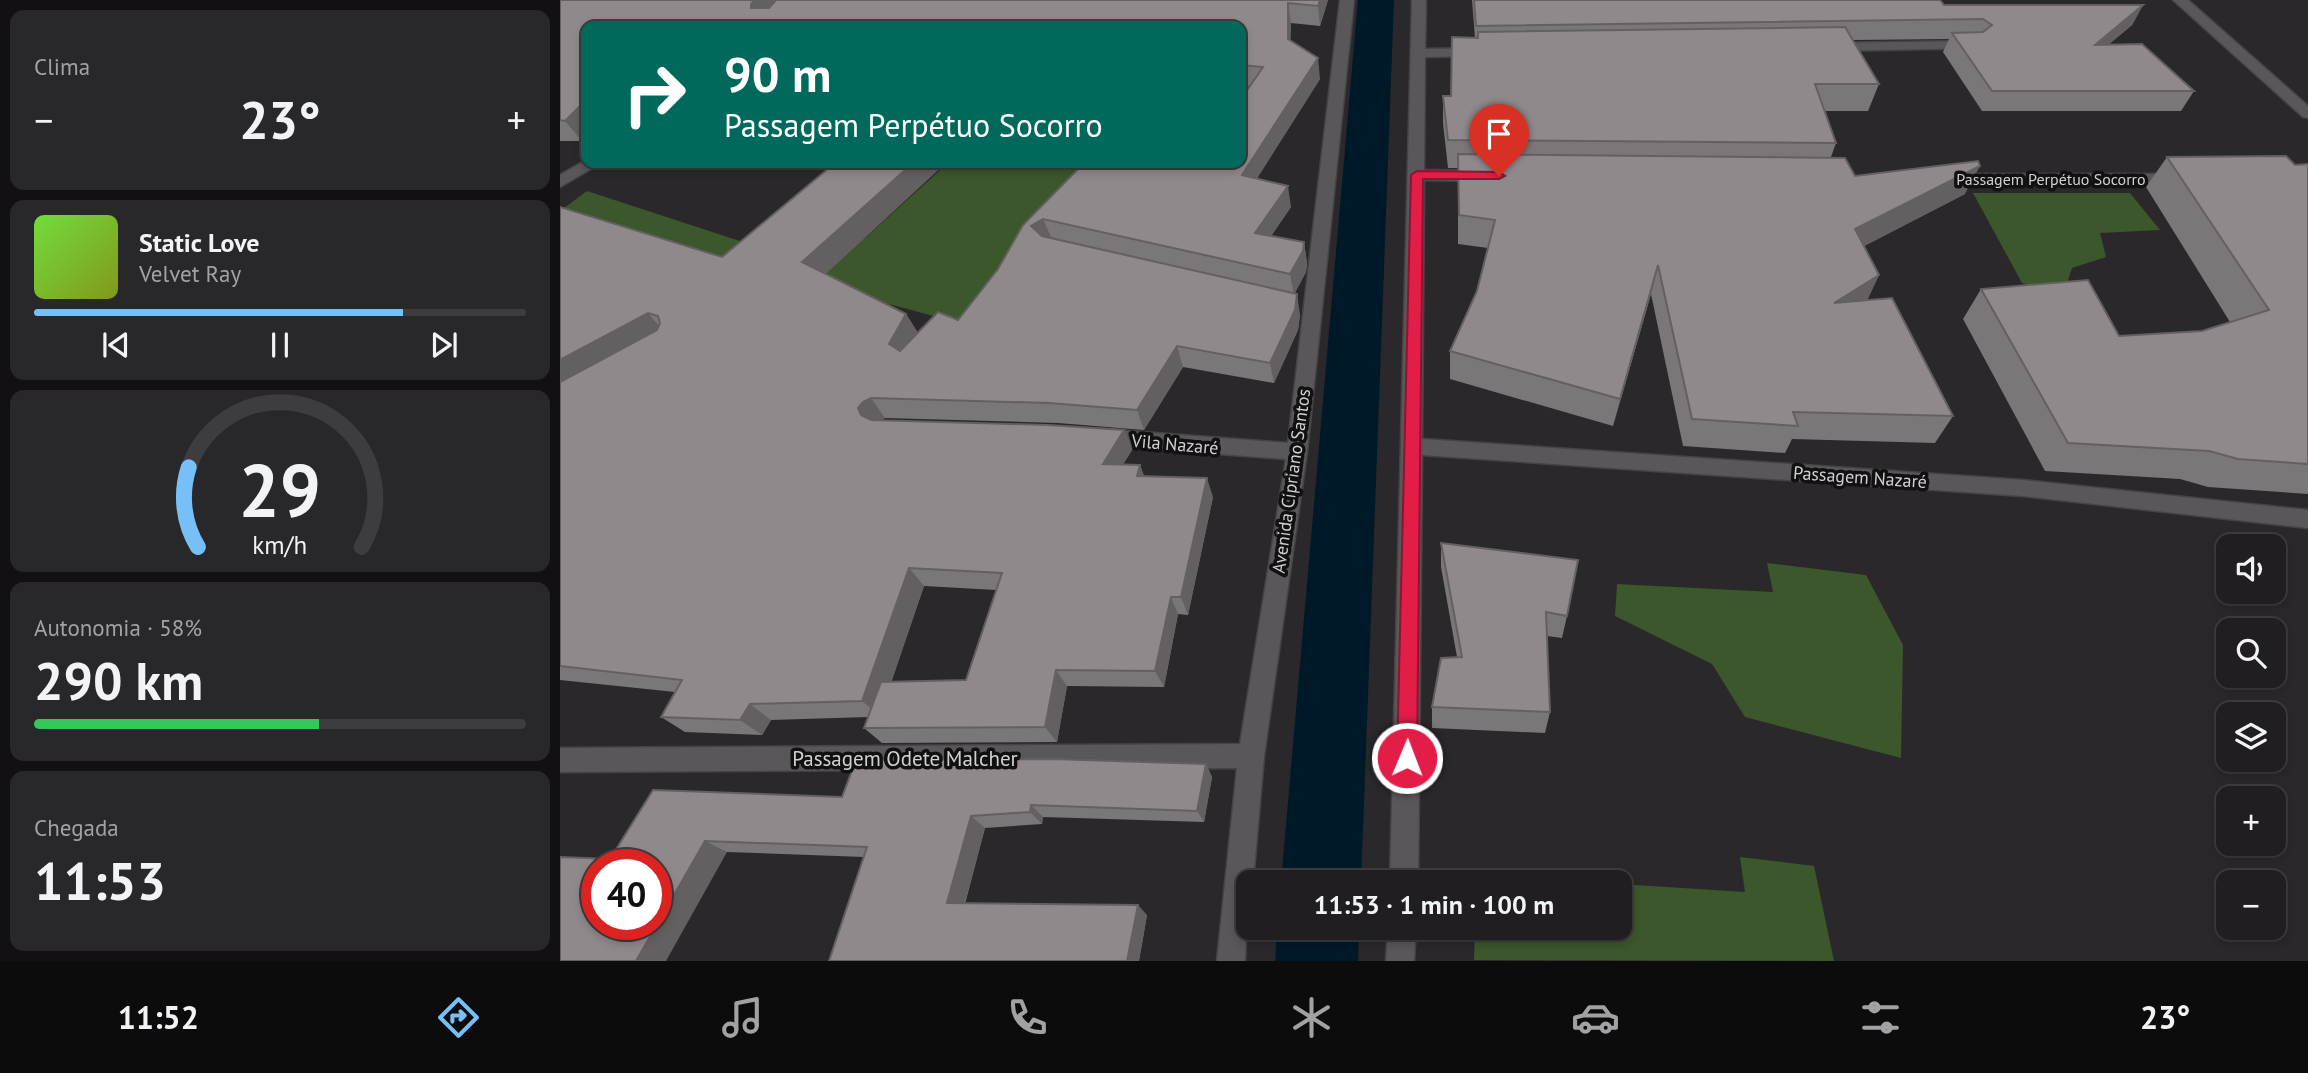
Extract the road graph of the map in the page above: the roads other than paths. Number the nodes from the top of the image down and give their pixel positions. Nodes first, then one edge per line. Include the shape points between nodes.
1 (1347, 0) edge
2 (1419, 0) edge
3 (2180, 0) edge
4 (1973, 45) edge
5 (1820, 47) edge
6 (1499, 52) edge
7 (1419, 53) junction
8 (2308, 114) edge
9 (584, 168) edge
10 (1417, 175) junction
11 (1499, 176) edge
12 (1925, 179) edge
13 (2199, 179) edge
14 (560, 182) edge
15 (1085, 436) edge
16 (1411, 446) junction
17 (1297, 452) junction
18 (2308, 519) edge
19 (1251, 756) junction
20 (560, 760) edge
21 (1404, 870) edge
22 (1401, 940) edge
23 (1231, 961) edge
24 (1400, 961) edge

1 - 17 street, Avenida Cipriano Santos via 1308,307
2 - 7 street
3 - 8 street
4 - 5 street
6 - 7 street
7 - 10 street
9 - 14 street
10 - 11 street
10 - 16 street
12 - 13 street, Passagem Perpétuo Socorro
15 - 17 street, Vila Nazaré
16 - 18 street, Passagem Nazaré via 2023,488
16 - 21 street
17 - 19 street, Avenida Cipriano Santos
19 - 20 street, Passagem Odete Malcher
19 - 23 street, Avenida Cipriano Santos
22 - 24 street

